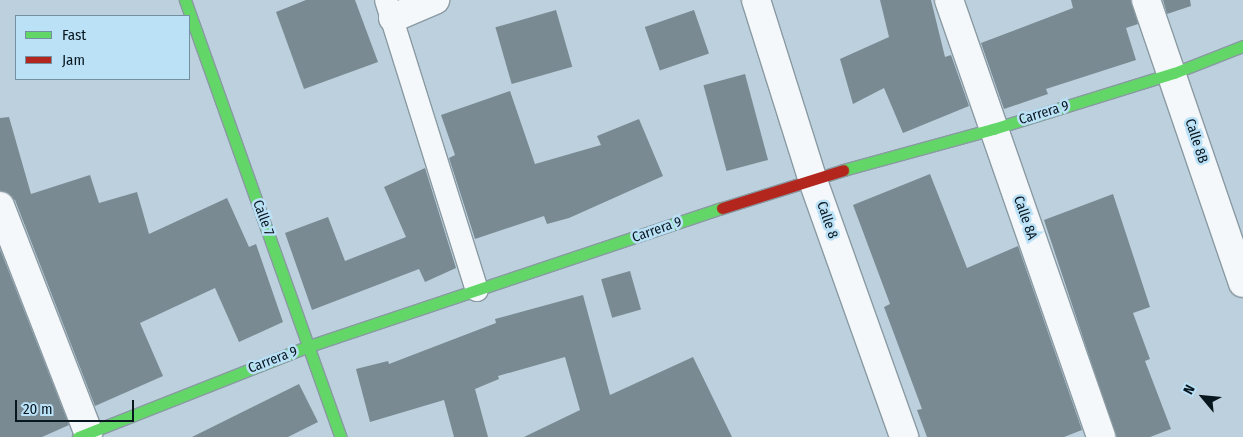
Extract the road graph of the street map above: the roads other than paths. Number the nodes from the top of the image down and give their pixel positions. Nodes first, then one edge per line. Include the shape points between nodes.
1 (185, 0) edge
2 (435, 0) edge
3 (756, 0) edge
4 (949, 0) edge
5 (1146, 0) edge
6 (389, 9) edge
7 (1243, 46) edge
8 (1174, 73) junction
9 (994, 128) junction
10 (812, 178) junction
11 (0, 206) edge
12 (1243, 283) edge
13 (477, 290) junction
14 (309, 346) junction
15 (83, 435) edge
16 (341, 437) edge
17 (904, 437) edge
18 (1101, 437) edge

1 - 14 street, Calle 7
2 - 6 street
3 - 10 street, Calle 8
4 - 9 street, Calle 8A
5 - 8 street, Calle 8B
6 - 13 lane
7 - 8 street, Carrera 9
8 - 9 street, Carrera 9
8 - 12 street, Calle 8B
9 - 10 street, Carrera 9
9 - 18 street, Calle 8A
10 - 13 street, Carrera 9
10 - 17 street, Calle 8
11 - 15 street
13 - 14 street, Carrera 9
14 - 15 street, Carrera 9
14 - 16 street, Calle 7

